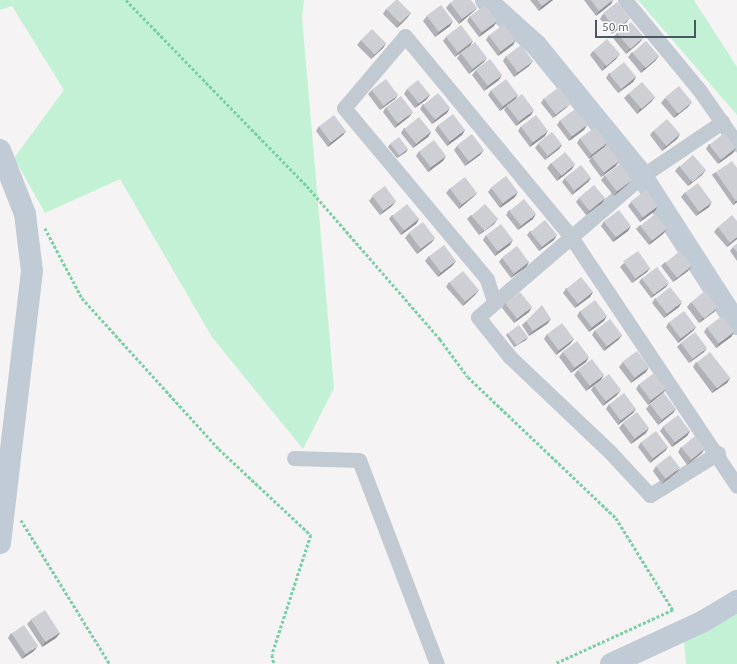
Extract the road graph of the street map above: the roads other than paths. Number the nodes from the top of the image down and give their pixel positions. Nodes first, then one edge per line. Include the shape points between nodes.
1 (486, 0) edge
2 (625, 0) edge
3 (722, 122) junction
4 (737, 144) edge
5 (0, 150) edge
6 (642, 176) junction
7 (571, 237) junction
8 (494, 301) junction
9 (737, 324) edge
10 (718, 453) junction
11 (294, 458) dead end
12 (737, 486) edge
13 (4, 491) edge
14 (0, 543) edge
15 (737, 601) edge
16 (437, 664) edge
17 (611, 664) edge

1 - 6 street via 536,45
2 - 3 street
3 - 4 street
3 - 6 street
5 - 13 street via 25,214 32,271
6 - 7 street
6 - 9 street
7 - 8 street
7 - 8 street via 405,36 344,108 487,279
7 - 10 street
8 - 10 street via 478,317 510,358 610,452 650,496
10 - 12 street
11 - 16 street via 359,460
13 - 14 street
15 - 17 street via 696,625

